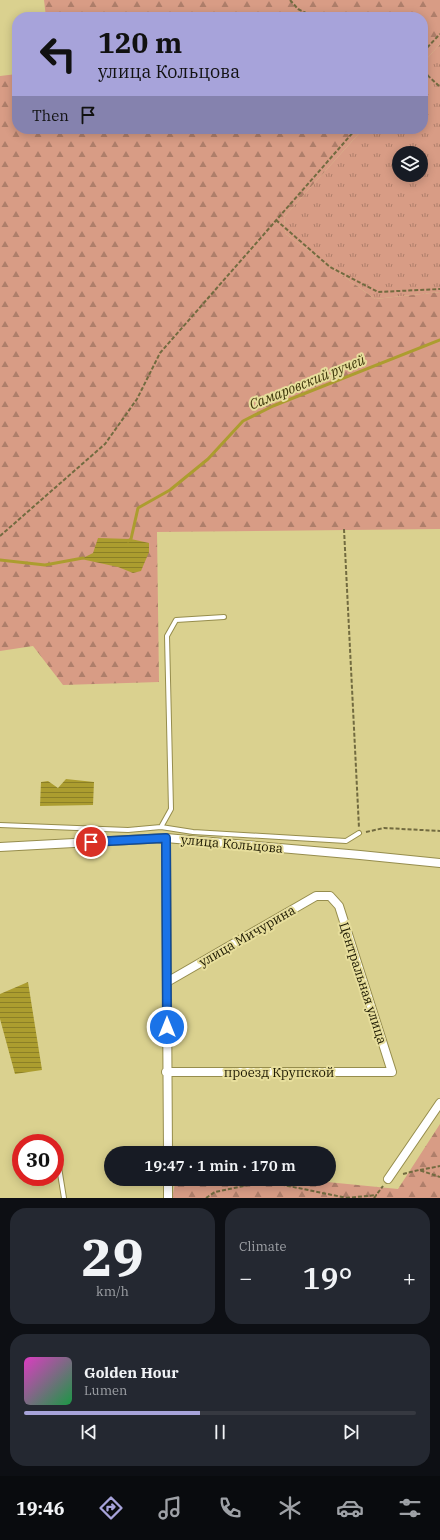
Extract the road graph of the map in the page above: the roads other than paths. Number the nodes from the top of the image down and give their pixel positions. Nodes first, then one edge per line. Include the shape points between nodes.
1 (224, 617) dead end
2 (0, 825) edge
3 (160, 827) junction
4 (359, 834) road end
5 (166, 838) junction
6 (0, 847) edge
7 (440, 863) edge
8 (330, 896) joint
9 (167, 982) junction
10 (166, 1072) junction
11 (392, 1072) joint
12 (440, 1103) edge
13 (168, 1146) edge
14 (388, 1179) road end
15 (62, 1186) edge
16 (168, 1186) edge
17 (64, 1198) edge
18 (168, 1198) edge

1 - 3 lane via 176,620 167,636 171,809
2 - 3 lane via 128,830
3 - 4 lane via 193,832 346,841
5 - 6 street, улица Кольцова
5 - 7 street, улица Кольцова
5 - 9 street
8 - 9 street, улица Мичурина via 316,896
8 - 11 street, Центральная улица via 339,906
9 - 10 street
10 - 11 street, проезд Крупской
10 - 13 street
12 - 14 street
15 - 17 lane
16 - 18 street

